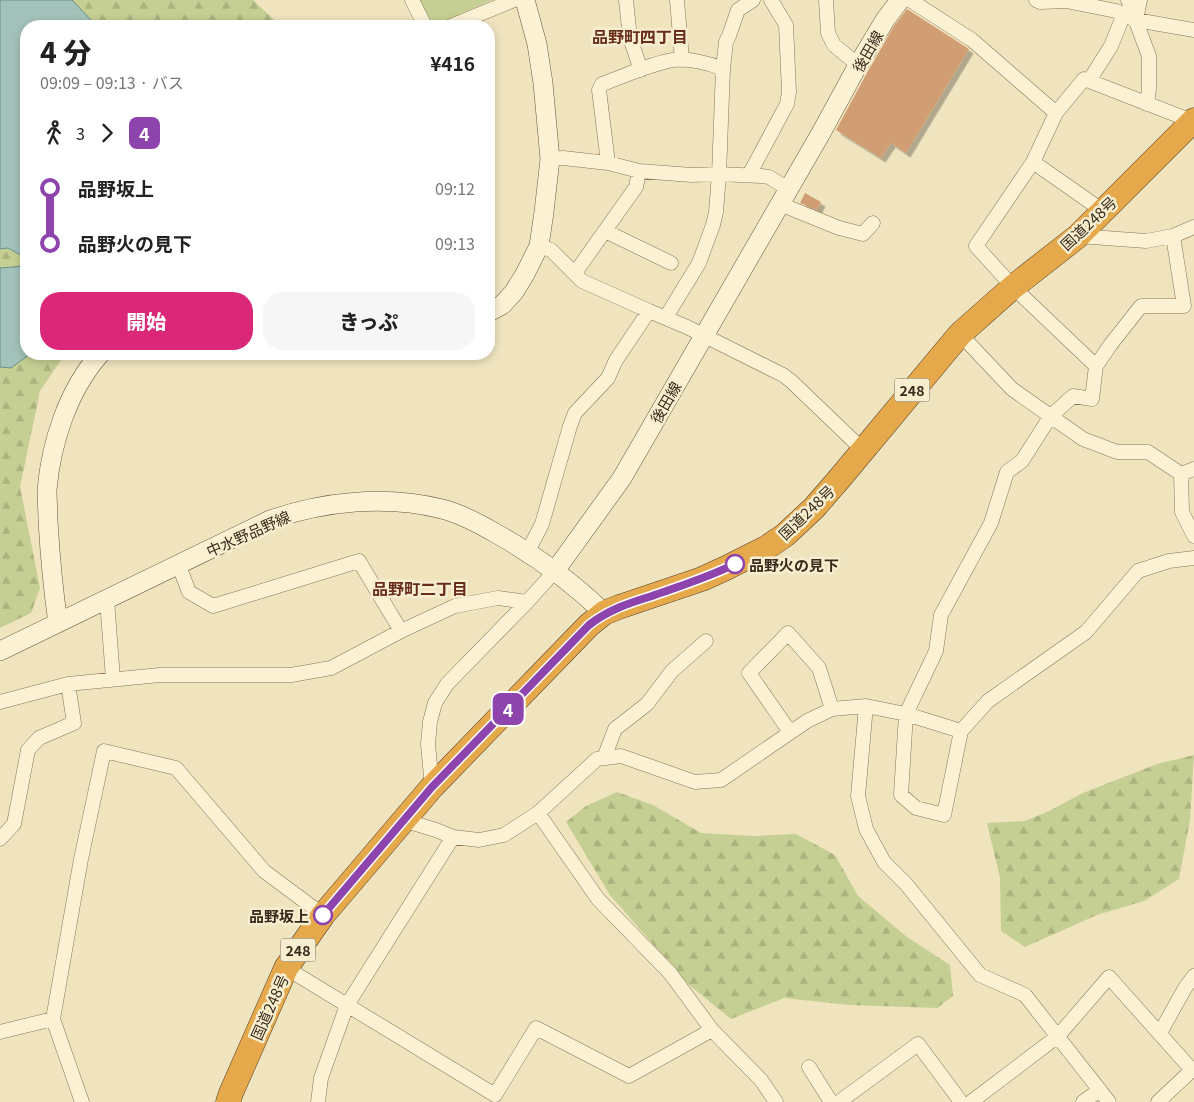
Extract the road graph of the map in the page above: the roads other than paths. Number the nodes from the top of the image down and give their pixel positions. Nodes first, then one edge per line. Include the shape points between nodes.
1 (412, 0) edge
2 (514, 0) edge
3 (525, 0) edge
4 (626, 0) edge
5 (677, 0) edge
6 (753, 0) edge
7 (770, 0) edge
8 (826, 0) edge
9 (900, 0) edge
10 (910, 0) edge
11 (1036, 0) edge
12 (1128, 0) edge
13 (1140, 0) edge
14 (1130, 17) junction
15 (422, 20) edge
16 (466, 20) edge
17 (1194, 30) edge
18 (682, 60) junction
19 (858, 64) junction
20 (723, 69) junction
21 (641, 70) junction
22 (1089, 82) junction
23 (1147, 104) junction
24 (1056, 113) junction
25 (1193, 120) edge
26 (550, 159) junction
27 (1033, 162) junction
28 (608, 163) junction
29 (639, 171) junction
30 (719, 174) junction
31 (749, 175) junction
32 (784, 196) junction
33 (1103, 211) junction
34 (873, 223) dead end
35 (1194, 227) edge
36 (605, 231) junction
37 (1078, 236) junction
38 (1173, 236) junction
39 (538, 246) junction
40 (671, 263) dead end
41 (575, 273) junction
42 (1013, 287) junction
43 (495, 309) edge
44 (649, 311) junction
45 (666, 317) junction
46 (960, 334) junction
47 (704, 335) junction
48 (95, 360) edge
49 (1096, 366) junction
50 (1050, 417) junction
51 (863, 450) junction
52 (1188, 472) edge
53 (1194, 536) edge
54 (528, 551) junction
55 (1194, 558) edge
56 (179, 566) junction
57 (555, 571) junction
58 (107, 600) junction
59 (527, 602) junction
60 (604, 614) junction
61 (58, 623) junction
62 (402, 631) junction
63 (706, 641) dead end
64 (0, 652) edge
65 (113, 680) junction
66 (68, 684) junction
67 (0, 702) edge
68 (866, 706) junction
69 (832, 709) junction
70 (906, 714) junction
71 (961, 731) junction
72 (790, 732) junction
73 (604, 758) junction
74 (432, 787) junction
75 (538, 813) junction
76 (403, 820) junction
77 (453, 837) junction
78 (0, 839) edge
79 (323, 915) junction
80 (286, 968) junction
81 (1194, 976) edge
82 (347, 1005) junction
83 (53, 1019) junction
84 (712, 1030) junction
85 (0, 1032) edge
86 (1160, 1033) junction
87 (1058, 1036) junction
88 (809, 1067) dead end
89 (1100, 1090) junction
90 (224, 1099) edge
91 (82, 1102) edge
92 (318, 1102) edge
93 (776, 1102) edge
94 (831, 1102) edge
95 (839, 1102) edge
96 (961, 1102) edge
97 (971, 1102) edge
98 (1083, 1102) edge
99 (1109, 1102) edge
100 (1158, 1102) edge

1 - 15 street
2 - 16 street
3 - 26 street via 537,44
4 - 21 street via 630,38
5 - 18 street
6 - 20 street via 738,10 726,42
7 - 31 street via 786,25 789,92 787,104
8 - 19 street via 828,33 834,45
9 - 19 street, 後田線
10 - 24 street via 972,40
11 - 14 street via 1066,1
12 - 14 street
13 - 14 street
14 - 17 street
14 - 22 street
14 - 23 street via 1149,56
18 - 20 street
18 - 21 street
19 - 32 street, 後田線
20 - 30 street
21 - 28 street via 602,84 599,90
22 - 23 street
22 - 24 street via 1084,79
23 - 25 street
24 - 27 street
25 - 33 highway, 国道248号 / 248
26 - 28 street
26 - 39 street
27 - 33 street
27 - 42 street via 976,246
28 - 29 street
29 - 30 street
29 - 36 street via 636,187
30 - 31 street
30 - 45 street via 716,212 699,263
31 - 32 street via 769,177
32 - 34 street via 839,228 863,234
32 - 47 street, 後田線
33 - 37 highway, 国道248号 / 248
35 - 38 street
36 - 40 street
36 - 41 street
37 - 38 street via 1146,242
37 - 42 highway, 国道248号 / 248
38 - 49 street via 1184,306 1141,306
39 - 41 street via 551,250
39 - 43 street via 514,292
41 - 44 street via 582,281
42 - 46 highway, 国道248号 / 248
42 - 49 street
44 - 45 street
44 - 54 street via 616,360 608,378 575,414 542,524
45 - 47 street
46 - 50 street via 1012,389
46 - 51 highway, 国道248号 / 248
47 - 51 street via 791,381
47 - 57 street, 後田線 via 622,478
48 - 61 street via 70,402 55,441 47,491
49 - 50 street via 1092,399 1073,396
50 - 52 street via 1083,440 1117,452 1148,452
50 - 70 street via 1022,460 1007,472 991,523 941,615 936,651
51 - 60 highway, 国道248号 / 248 via 814,508 766,548 702,579
52 - 53 street via 1182,512
54 - 56 street, 中水野品野線 via 470,519 443,509 359,502 313,508 277,518
54 - 57 street, 中水野品野線
55 - 71 street via 1169,561 1138,571 1086,632 988,700
56 - 58 street, 中水野品野線
56 - 62 street via 189,592 213,606 360,561
57 - 59 street, 後田線
57 - 60 street, 中水野品野線
58 - 61 street, 中水野品野線
58 - 65 street
59 - 62 street via 498,598 455,606
59 - 74 street, 後田線 via 447,684 435,702 428,744
60 - 74 highway, 国道248号 / 248 via 589,625
61 - 64 street, 中水野品野線
62 - 65 street via 331,668 291,675 160,675
63 - 73 street via 672,671 647,704 615,729
65 - 66 street
66 - 67 street
66 - 78 street via 74,724 39,738 28,750 14,824
68 - 69 street
68 - 70 street
68 - 87 street via 858,796 866,829 884,862 906,884 980,975 1026,995
69 - 72 street
69 - 72 street via 819,668 788,634 749,673
70 - 71 street
70 - 71 street via 901,795 916,808 944,815
72 - 73 street via 721,780 695,782 621,756
73 - 75 street via 597,759
74 - 76 highway, 国道248号 / 248
75 - 77 street via 504,835 479,840
75 - 84 street via 598,899 670,973
76 - 77 street
76 - 79 highway, 国道248号 / 248
77 - 82 street
79 - 80 highway, 国道248号 / 248
79 - 83 street via 264,872 176,768 104,751
80 - 82 street
80 - 90 highway, 国道248号 / 248
81 - 86 street
82 - 84 street via 495,1095 536,1028 629,1076
82 - 92 street via 321,1078
83 - 85 street
83 - 91 street
84 - 93 street via 761,1080
86 - 87 street via 1109,977
86 - 100 street via 1192,1070
87 - 89 street
87 - 97 street
88 - 94 street
89 - 98 street
89 - 99 street
95 - 96 street via 918,1044

